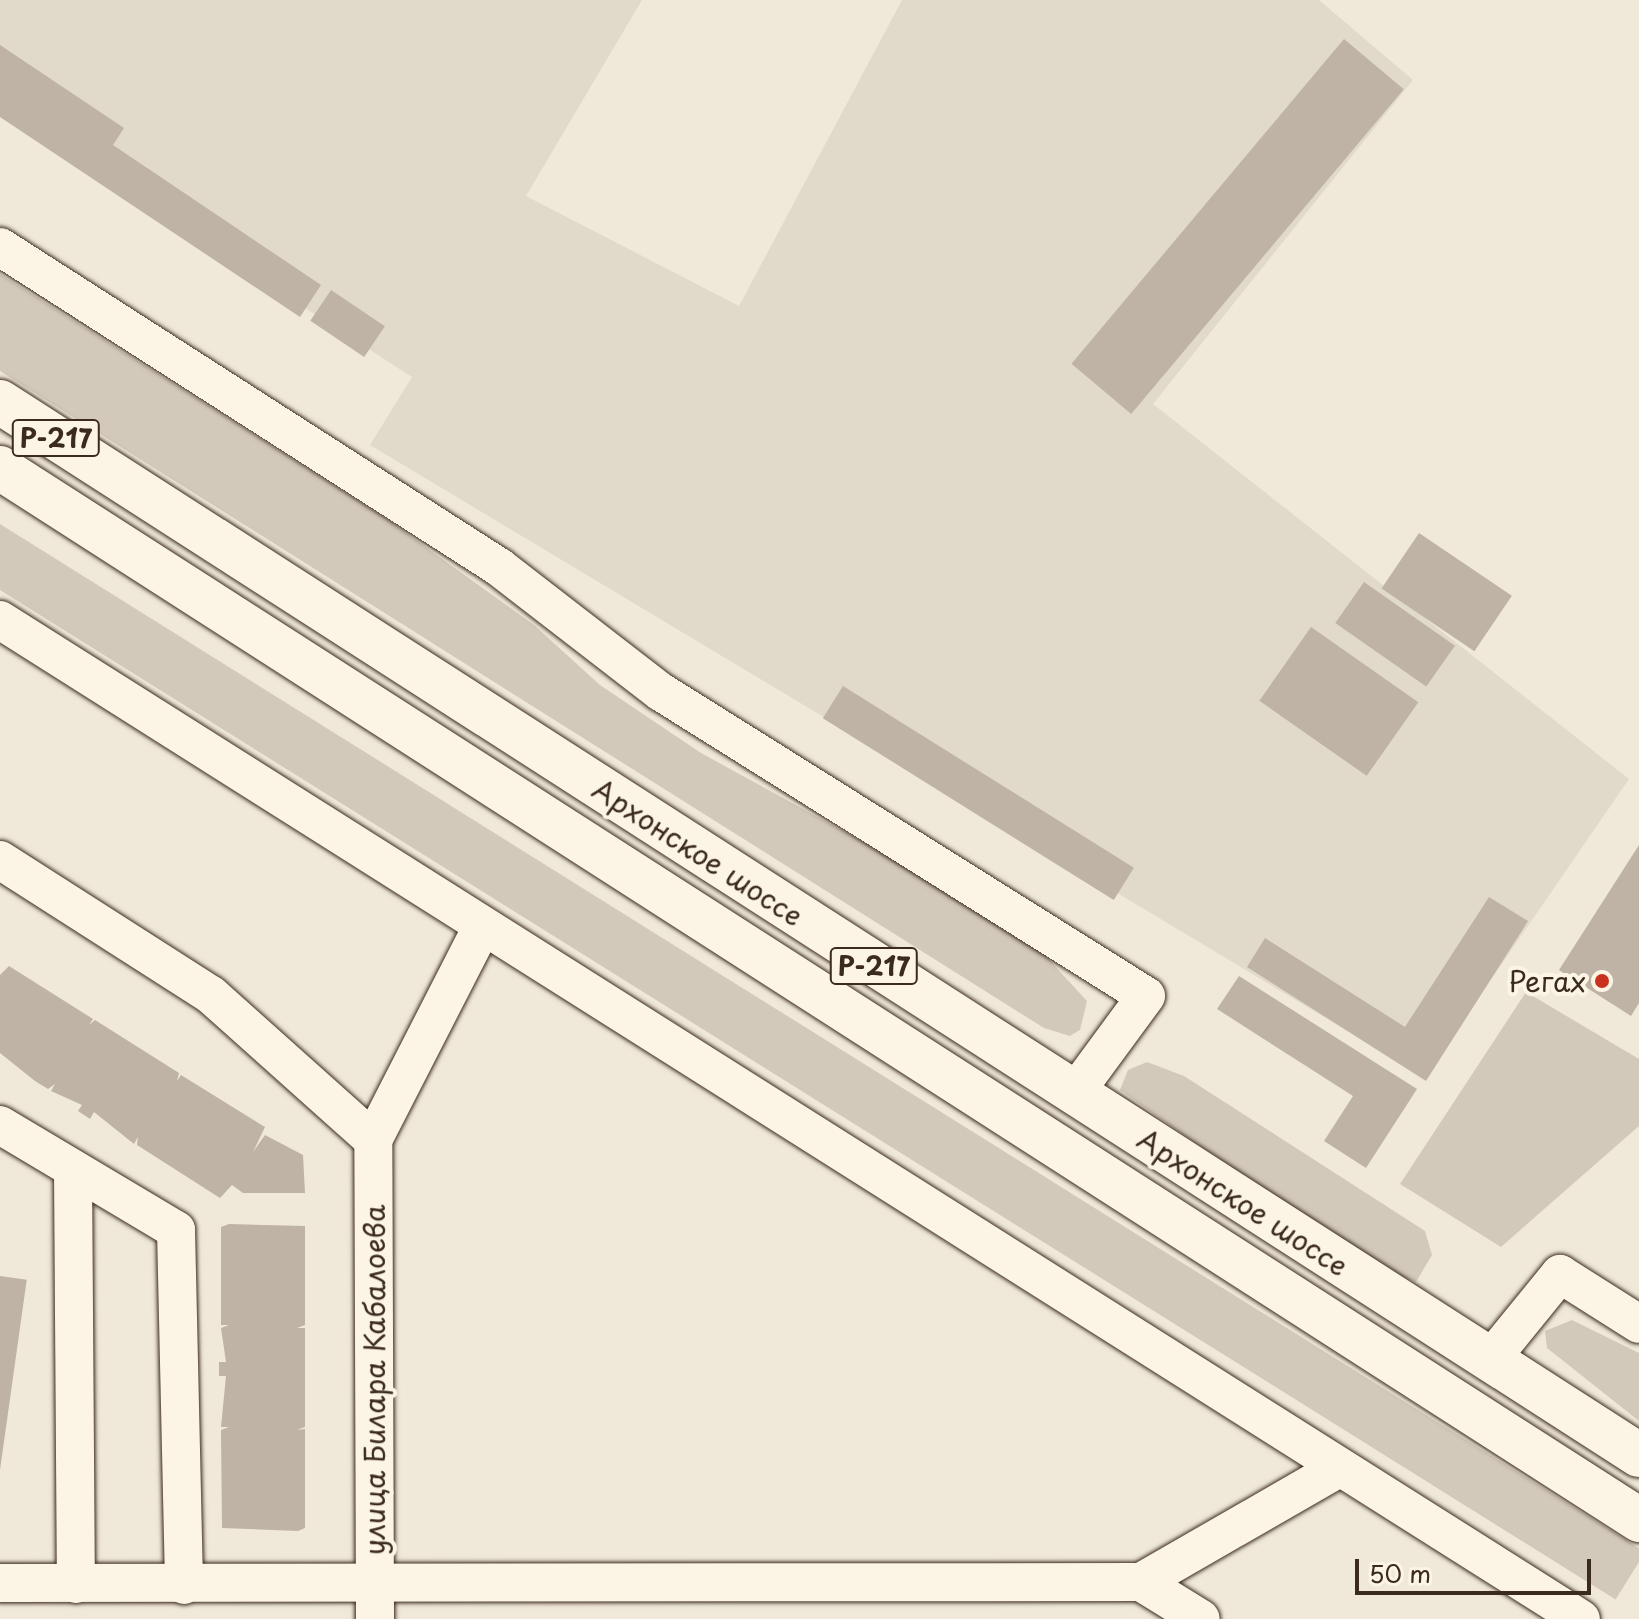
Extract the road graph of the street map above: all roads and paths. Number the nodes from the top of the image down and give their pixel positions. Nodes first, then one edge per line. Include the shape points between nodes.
1 (0, 247) edge
2 (0, 402) edge
3 (0, 468) edge
4 (0, 620) edge
5 (0, 860) edge
6 (481, 929) junction
7 (1074, 1094) junction
8 (0, 1125) edge
9 (373, 1140) junction
10 (73, 1169) junction
11 (1639, 1324) edge
12 (1490, 1360) junction
13 (1639, 1455) edge
14 (1339, 1468) junction
15 (1639, 1520) edge
16 (1141, 1582) junction
17 (0, 1583) edge
18 (76, 1584) junction
19 (184, 1585) junction
20 (375, 1602) edge
21 (1201, 1619) edge
22 (1581, 1619) edge

1 - 7 street via 499,567 661,692 1146,996
2 - 7 highway, Архонское шоссе / Р-217
3 - 15 highway, Архонское шоссе / Р-217
4 - 6 street
5 - 9 street via 211,995
6 - 9 street
6 - 14 street
7 - 12 highway, Архонское шоссе / Р-217
8 - 10 street
9 - 20 street, улица Билара Кабалоева
10 - 18 street
10 - 19 street via 176,1230
11 - 12 street via 1560,1274
12 - 13 highway, Архонское шоссе / Р-217
14 - 16 street
14 - 22 street
16 - 20 street
16 - 21 street
17 - 18 street
18 - 19 street
19 - 20 street

